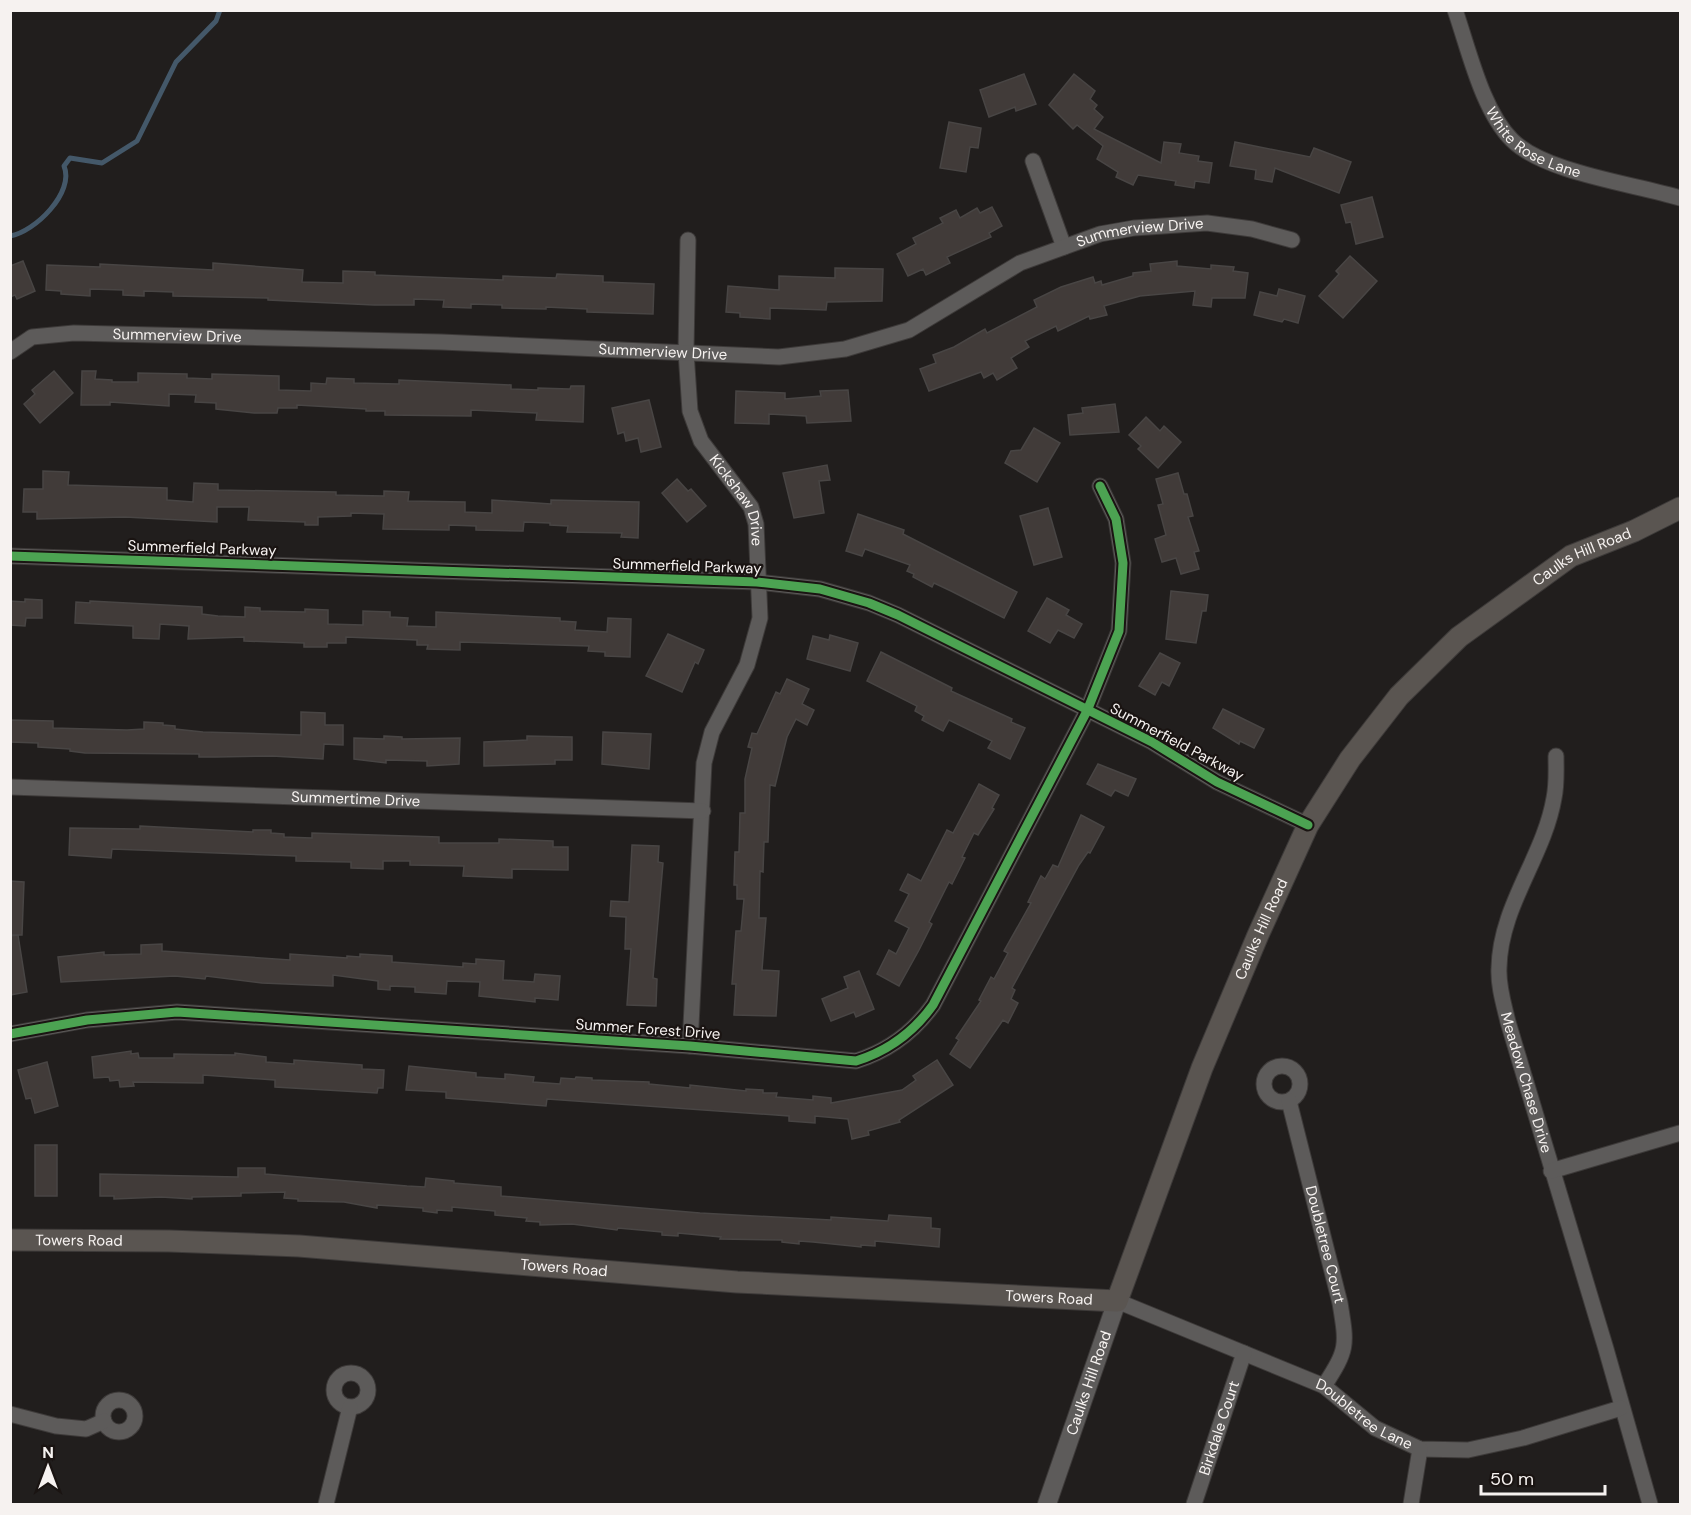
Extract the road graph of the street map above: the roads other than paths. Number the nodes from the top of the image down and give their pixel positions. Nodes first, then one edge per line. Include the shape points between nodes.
1 (1455, 10) edge
2 (1034, 161) dead end
3 (1680, 198) edge
4 (688, 240) dead end
5 (1292, 240) dead end
6 (1064, 247) junction
7 (10, 352) edge
8 (686, 352) junction
9 (1100, 486) dead end
10 (1680, 508) edge
11 (10, 556) edge
12 (757, 582) junction
13 (1087, 711) junction
14 (1556, 756) dead end
15 (10, 787) edge
16 (703, 811) junction
17 (1308, 825) junction
18 (10, 1034) edge
19 (690, 1046) junction
20 (1289, 1101) dead end
21 (1680, 1133) edge
22 (1551, 1171) junction
23 (10, 1240) edge
24 (1117, 1301) junction
25 (1244, 1353) junction
26 (1324, 1386) junction
27 (350, 1407) dead end
28 (1621, 1408) junction
29 (10, 1413) edge
30 (104, 1421) dead end
31 (1420, 1449) junction
32 (326, 1504) edge
33 (1047, 1504) edge
34 (1194, 1504) edge
35 (1411, 1504) edge
36 (1650, 1504) edge

1 - 3 street, White Rose Lane via 1479,82 1513,141 1527,152 1566,168
2 - 6 street
4 - 8 street, Kickshaw Drive
5 - 6 street, Summerview Drive via 1207,223 1134,228 1100,234
6 - 8 street, Summerview Drive via 1020,263 909,330 845,349 779,357
7 - 8 street, Summerview Drive via 32,337 74,333
8 - 12 street, Kickshaw Drive via 690,411 701,441 751,507 756,524
9 - 13 street, Summer Forest Drive via 1116,519 1123,562 1119,631
10 - 17 main road, Caulks Hill Road via 1571,556 1459,637 1399,696 1350,759
11 - 12 street, Summerfield Parkway
12 - 13 street, Summerfield Parkway via 820,589 868,603 924,627
12 - 16 street, Kickshaw Drive via 760,618 747,665 712,732 705,763
13 - 17 street, Summerfield Parkway via 1152,742 1217,782
13 - 19 street, Summer Forest Drive via 933,1005 913,1031 874,1056 856,1061
14 - 22 street, Meadow Chase Drive via 1554,799 1510,911 1499,969 1508,1022
15 - 16 street, Summertime Drive
16 - 19 street, Kickshaw Drive
17 - 24 main road, Caulks Hill Road via 1202,1068
18 - 19 street, Summer Forest Drive via 98,1018 177,1012
20 - 26 street, Doubletree Court via 1346,1336 1343,1356
21 - 22 street
22 - 28 street, Meadow Chase Drive
23 - 24 main road, Towers Road via 169,1240 299,1246 737,1281
24 - 25 street, Doubletree Lane
24 - 33 street, Caulks Hill Road
25 - 26 street, Doubletree Lane
25 - 34 street, Birkdale Court
26 - 31 street, Doubletree Lane via 1375,1428
27 - 32 street
28 - 31 street, Doubletree Lane via 1468,1450
28 - 36 street, Meadow Chase Drive
29 - 30 street via 57,1426 86,1429
31 - 35 street

